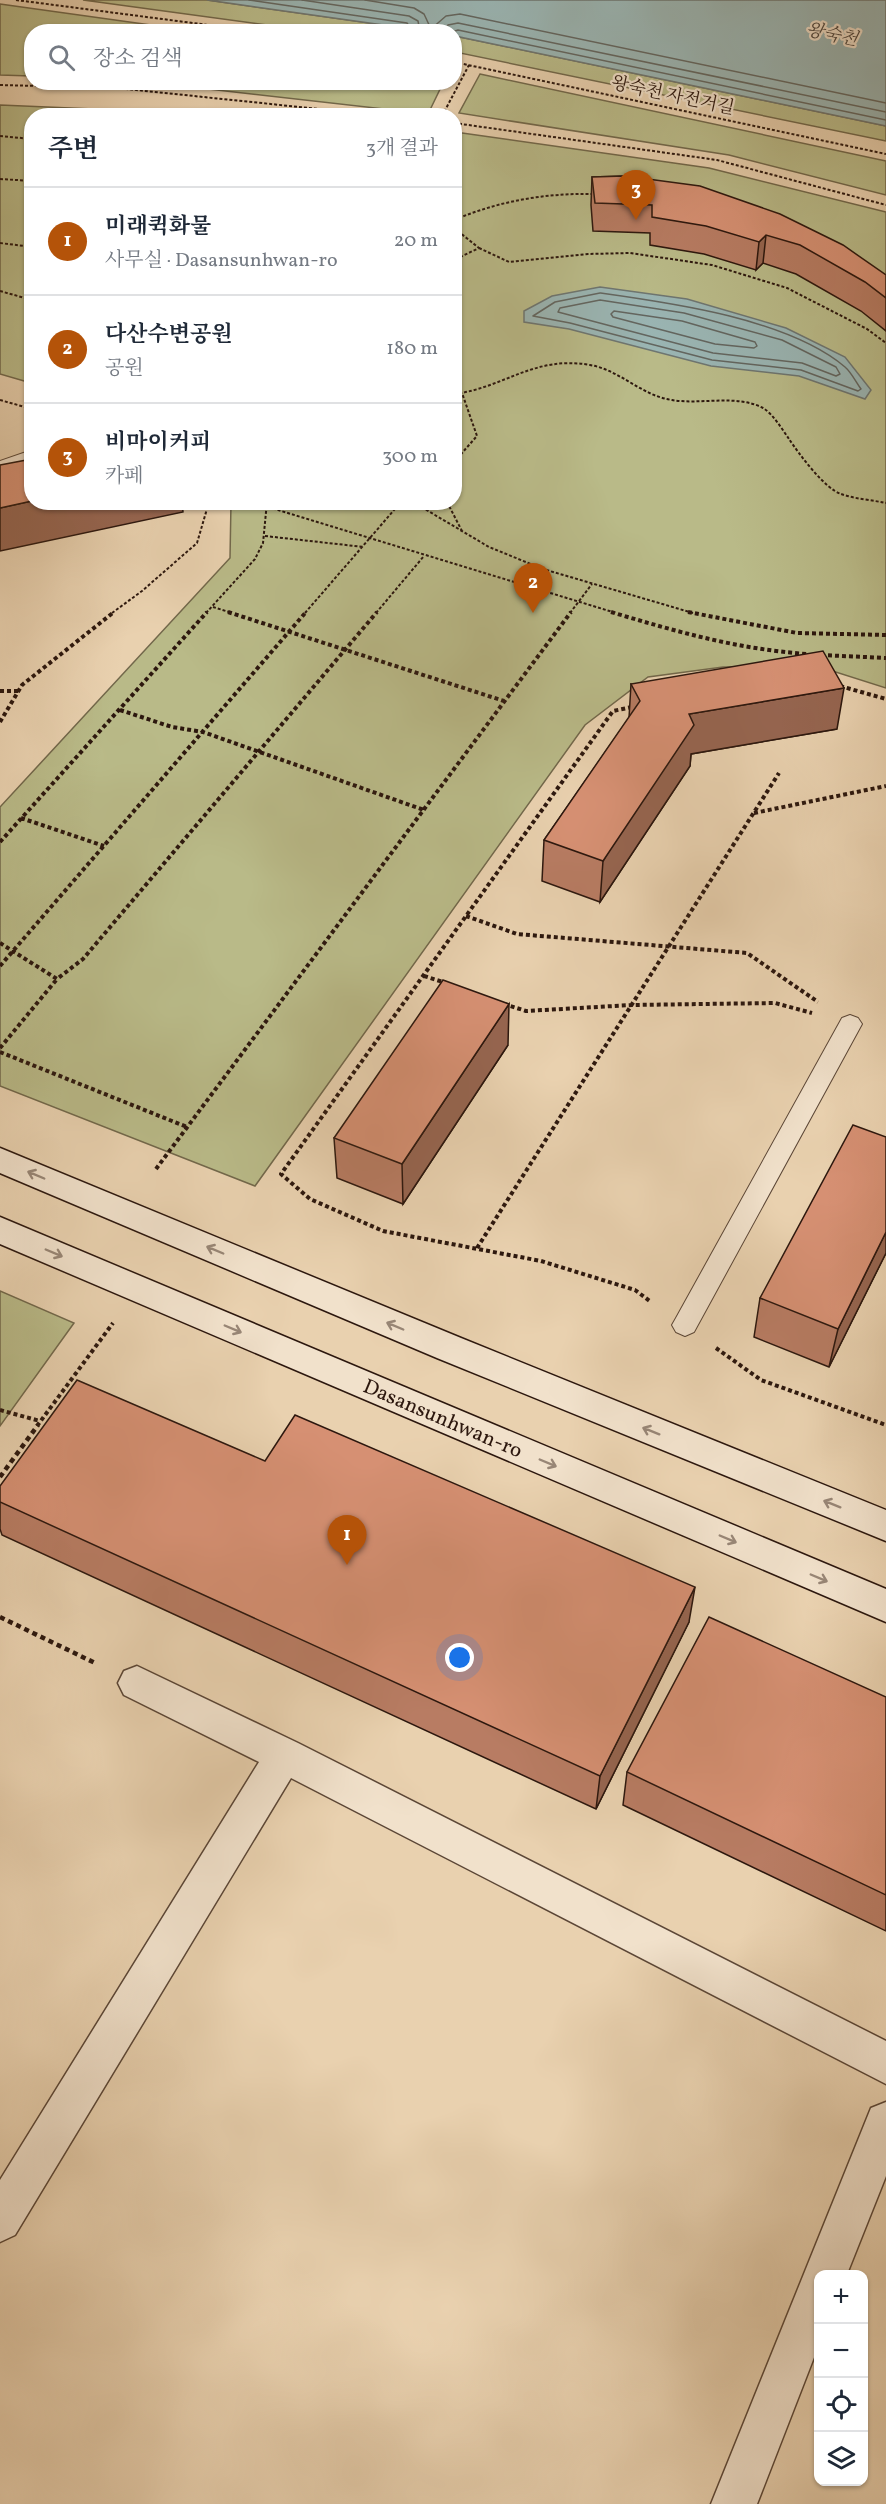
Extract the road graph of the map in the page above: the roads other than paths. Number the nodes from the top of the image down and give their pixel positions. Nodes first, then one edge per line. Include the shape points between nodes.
1 (24, 459) edge
2 (0, 468) edge
3 (850, 1024) road end
4 (0, 1160) edge
5 (0, 1230) edge
6 (685, 1325) road end
7 (886, 1526) edge
8 (886, 1606) edge
9 (136, 1683) road end
10 (284, 1755) junction
11 (886, 2063) edge
12 (886, 2123) edge
13 (0, 2220) edge
14 (827, 2270) edge
15 (814, 2304) edge
16 (734, 2504) edge

1 - 2 lane
3 - 6 lane
7 -> 4 street
5 -> 8 street, Dasansunhwan-ro
9 - 10 street
10 - 11 street
10 - 13 street
12 - 14 street
15 - 16 street

